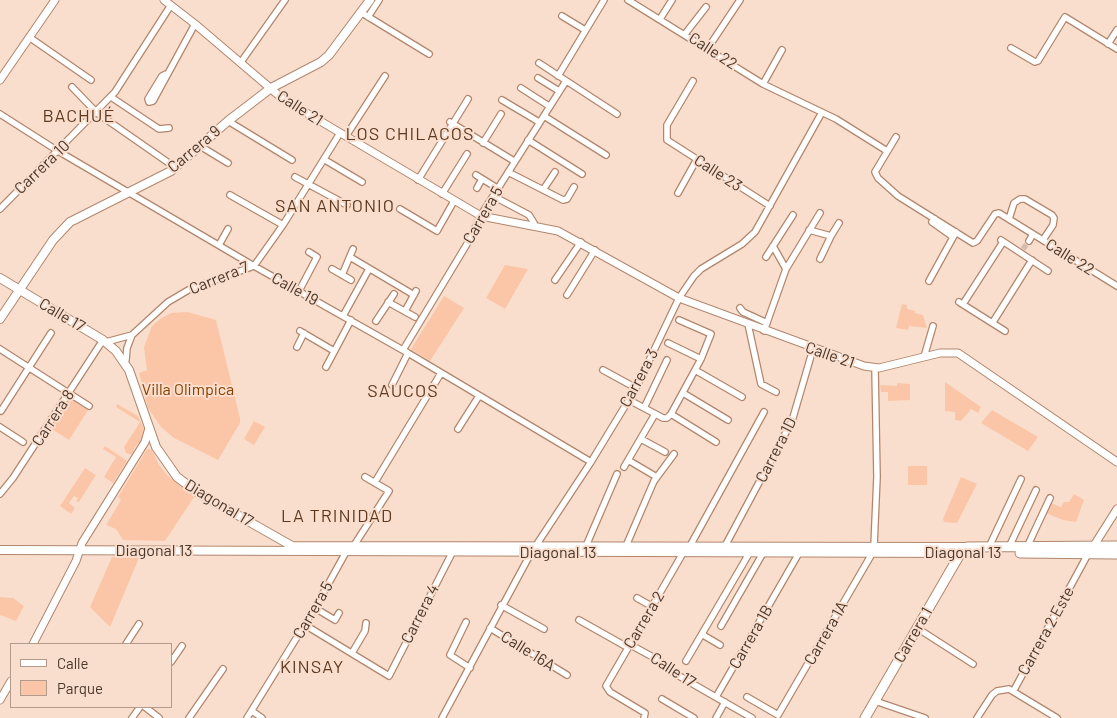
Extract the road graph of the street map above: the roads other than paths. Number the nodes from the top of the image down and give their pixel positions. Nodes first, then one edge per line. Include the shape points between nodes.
1 (55, 0) edge
2 (164, 0) edge
3 (285, 0) edge
4 (370, 0) edge
5 (379, 0) edge
6 (604, 0) edge
7 (628, 0) edge
8 (672, 0) edge
9 (740, 0) edge
10 (171, 5) junction
11 (706, 7) dead end
12 (365, 15) junction
13 (562, 16) dead end
14 (660, 19) junction
15 (195, 24) junction
16 (585, 30) junction
17 (1117, 30) edge
18 (685, 34) junction
19 (29, 37) junction
20 (1108, 44) junction
21 (708, 48) junction
22 (1011, 48) dead end
23 (1117, 49) edge
24 (782, 50) dead end
25 (429, 54) dead end
26 (240, 62) junction
27 (539, 63) dead end
28 (166, 74) dead end
29 (385, 76) dead end
30 (558, 76) junction
31 (538, 78) dead end
32 (0, 80) edge
33 (91, 80) dead end
34 (566, 81) junction
35 (693, 81) dead end
36 (763, 84) junction
37 (72, 87) dead end
38 (271, 88) junction
39 (522, 88) dead end
40 (559, 91) junction
41 (111, 97) junction
42 (468, 99) dead end
43 (502, 100) dead end
44 (549, 106) junction
45 (97, 113) junction
46 (0, 114) edge
47 (501, 114) dead end
48 (617, 114) dead end
49 (822, 114) junction
50 (544, 116) junction
51 (228, 121) junction
52 (539, 122) junction
53 (451, 123) junction
54 (576, 127) dead end
55 (169, 128) dead end
56 (572, 134) junction
57 (343, 135) junction
58 (896, 137) dead end
59 (528, 140) junction
60 (484, 144) junction
61 (200, 146) junction
62 (58, 151) junction
63 (887, 151) junction
64 (467, 154) dead end
65 (606, 155) dead end
66 (697, 159) junction
67 (292, 160) dead end
68 (325, 160) junction
69 (514, 161) junction
70 (228, 163) dead end
71 (176, 168) junction
72 (508, 172) junction
73 (555, 172) dead end
74 (582, 174) dead end
75 (295, 177) dead end
76 (418, 180) junction
77 (362, 182) dead end
78 (310, 184) junction
79 (574, 187) dead end
80 (477, 188) dead end
81 (497, 188) junction
82 (543, 190) junction
83 (131, 192) junction
84 (678, 193) dead end
85 (442, 194) junction
86 (230, 195) dead end
87 (493, 196) junction
88 (454, 201) junction
89 (347, 205) dead end
90 (770, 206) junction
91 (0, 208) edge
92 (400, 208) dead end
93 (820, 213) dead end
94 (793, 215) dead end
95 (481, 216) junction
96 (1009, 219) junction
97 (839, 223) dead end
98 (283, 225) junction
99 (533, 226) junction
100 (228, 229) dead end
101 (809, 230) junction
102 (955, 234) junction
103 (1033, 234) junction
104 (831, 236) junction
105 (1043, 240) junction
106 (1029, 241) tunnel mouth
107 (581, 242) junction
108 (219, 245) junction
109 (773, 246) junction
110 (353, 249) dead end
111 (596, 250) junction
112 (309, 252) dead end
113 (350, 257) junction
114 (766, 258) dead end
115 (820, 259) dead end
116 (1032, 260) junction
117 (254, 266) junction
118 (332, 269) dead end
119 (369, 269) junction
120 (786, 269) junction
121 (1048, 271) dead end
122 (342, 275) junction
123 (0, 278) edge
124 (350, 280) dead end
125 (555, 280) dead end
126 (929, 281) dead end
127 (1117, 286) edge
128 (19, 290) junction
129 (298, 291) junction
130 (394, 294) dead end
131 (567, 295) dead end
132 (679, 298) junction
133 (388, 302) junction
134 (740, 308) dead end
135 (405, 311) junction
136 (343, 316) junction
137 (415, 317) dead end
138 (0, 320) edge
139 (351, 320) junction
140 (679, 320) dead end
141 (376, 321) dead end
142 (993, 322) junction
143 (748, 324) junction
144 (767, 324) junction
145 (933, 326) dead end
146 (1005, 330) dead end
147 (764, 331) junction
148 (51, 333) dead end
149 (132, 335) junction
150 (104, 341) junction
151 (668, 342) dead end
152 (296, 347) dead end
153 (0, 349) edge
154 (813, 349) junction
155 (334, 350) junction
156 (405, 351) junction
157 (924, 357) junction
158 (124, 358) junction
159 (701, 359) junction
160 (667, 360) dead end
161 (326, 367) dead end
162 (29, 368) junction
163 (875, 368) junction
164 (603, 370) dead end
165 (695, 370) junction
166 (441, 373) junction
167 (392, 385) dead end
168 (636, 388) junction
169 (776, 392) dead end
170 (69, 393) junction
171 (683, 393) junction
172 (479, 396) junction
173 (742, 397) dead end
174 (629, 400) junction
175 (89, 406) dead end
176 (644, 408) junction
177 (1, 411) edge
178 (764, 412) dead end
179 (656, 414) junction
180 (671, 414) junction
181 (728, 420) dead end
182 (0, 427) edge
183 (149, 428) junction
184 (458, 429) dead end
185 (641, 439) junction
186 (24, 442) dead end
187 (716, 442) dead end
188 (156, 448) junction
189 (665, 452) dead end
190 (674, 454) dead end
191 (628, 460) junction
192 (591, 462) junction
193 (1117, 462) edge
194 (624, 467) dead end
195 (617, 474) dead end
196 (655, 476) dead end
197 (365, 477) dead end
198 (1021, 479) dead end
199 (375, 482) junction
200 (1036, 490) dead end
201 (0, 494) edge
202 (1050, 498) dead end
203 (1117, 509) edge
204 (273, 535) junction
205 (354, 546) junction
206 (586, 546) junction
207 (626, 546) junction
208 (690, 546) junction
209 (725, 546) junction
210 (1117, 546) edge
211 (988, 547) junction
212 (1009, 547) junction
213 (1027, 547) junction
214 (874, 549) junction
215 (0, 550) edge
216 (80, 550) junction
217 (91, 550) junction
218 (533, 550) junction
219 (964, 550) junction
220 (1090, 550) junction
221 (246, 552) junction
222 (346, 552) junction
223 (452, 552) junction
224 (683, 552) junction
225 (750, 552) junction
226 (763, 552) junction
227 (800, 552) junction
228 (1117, 554) edge
229 (637, 598) dead end
230 (501, 605) junction
231 (653, 607) junction
232 (315, 608) junction
233 (339, 613) dead end
234 (579, 620) dead end
235 (466, 622) dead end
236 (366, 623) dead end
237 (139, 624) dead end
238 (305, 625) junction
239 (721, 626) dead end
240 (490, 628) junction
241 (917, 628) junction
242 (544, 629) dead end
243 (703, 635) junction
244 (33, 643) edge
245 (127, 643) edge
246 (628, 645) junction
247 (720, 645) dead end
248 (182, 646) dead end
249 (352, 653) junction
250 (172, 661) edge
251 (686, 661) dead end
252 (973, 664) dead end
253 (470, 668) junction
254 (222, 669) dead end
255 (567, 675) dead end
256 (10, 683) edge
257 (1014, 690) junction
258 (716, 697) junction
259 (747, 697) dead end
260 (662, 699) dead end
261 (0, 700) edge
262 (875, 701) junction
263 (725, 702) junction
264 (146, 708) edge
265 (252, 711) junction
266 (911, 715) edge
267 (158, 718) edge
268 (189, 718) edge
269 (247, 718) edge
270 (262, 718) edge
271 (442, 718) edge
272 (644, 718) edge
273 (694, 718) edge
274 (716, 718) edge
275 (752, 718) edge
276 (865, 718) edge
277 (925, 718) edge
278 (978, 718) edge
279 (1057, 718) edge

1 - 19 street
2 - 10 street, Calle 21
3 - 26 street
4 - 12 main road, Carrera 9
5 - 12 street
6 - 16 street
7 - 14 street, Calle 22
8 - 14 street
9 - 21 street
10 - 15 street, Calle 21
10 - 41 street, Carrera 10
11 - 18 street
12 - 25 street
12 - 38 main road, Carrera 9 via 321,62
13 - 16 street
14 - 18 street, Calle 22
15 - 26 street, Calle 21
15 - 28 street
16 - 30 street
17 - 20 street
18 - 21 street, Calle 22
19 - 32 street
19 - 33 street
20 - 22 street via 1065,17 1038,62
20 - 23 street
21 - 36 street, Calle 22
24 - 36 street
26 - 38 street, Calle 21
27 - 30 street
29 - 57 street, Carrera 7
30 - 34 street
31 - 40 street
34 - 40 street, Carrera 5
34 - 48 street
35 - 66 street, Calle 23 via 667,124 667,140
36 - 49 street
37 - 45 street
38 - 51 main road, Carrera 9
38 - 57 street, Calle 21 via 283,99
39 - 44 street
40 - 44 street, Carrera 5
41 - 45 street, Carrera 10
41 - 55 street via 159,129
42 - 53 street
43 - 52 street
44 - 50 street, Carrera 5
45 - 62 street, Carrera 10
45 - 71 street
46 - 62 street, Calle 19
47 - 60 street
49 - 63 street via 836,119
49 - 90 street, Carrera 3
50 - 52 street, Carrera 5
50 - 56 street
51 - 61 main road, Carrera 9
51 - 67 street
52 - 59 street, Carrera 5
53 - 60 street
53 - 76 street
54 - 56 street
56 - 65 street
57 - 68 street, Carrera 7
57 - 76 street, Calle 21
58 - 63 street
59 - 69 street, Carrera 5
59 - 74 street
60 - 69 street
61 - 70 street
61 - 71 main road, Carrera 9
62 - 83 street, Calle 19
62 - 91 street, Carrera 10
63 - 102 street via 875,172 876,176 887,189 935,219 932,222
64 - 85 street
66 - 84 street
66 - 90 street, Calle 23
68 - 77 street
68 - 78 street, Carrera 7
69 - 72 street, Carrera 5
71 - 83 main road, Carrera 9
72 - 81 street, Carrera 5
72 - 82 street
73 - 82 street
75 - 78 street
76 - 85 street, Calle 21
78 - 89 street
78 - 98 street, Carrera 7
79 - 82 street via 565,201
80 - 81 street via 479,177
81 - 87 street, Carrera 5
83 - 108 street, Calle 19
83 - 128 main road, Carrera 9 via 70,222 53,240
85 - 88 street, Calle 21
86 - 98 street
87 - 95 street, Carrera 5
87 - 99 street via 529,215
88 - 92 street via 437,231
88 - 95 street, Calle 21
90 - 132 street, Carrera 3 via 747,240 702,269
93 - 101 street
94 - 109 street
95 - 99 street, Calle 21
95 - 156 street, Carrera 5
96 - 102 street, Calle 22 via 997,212 975,243
96 - 103 street, Calle 22
96 - 105 street via 1014,203 1020,199 1052,215 1053,225
97 - 104 street
98 - 117 street, Carrera 7
99 - 107 street, Calle 21 via 558,231
100 - 108 street
101 - 104 street
101 - 120 street
102 - 126 street
103 - 105 street, Calle 22
103 - 106 street
104 - 115 street
105 - 127 street, Calle 22
107 - 111 street, Calle 21
107 - 125 street
108 - 117 street, Calle 19
109 - 114 street
109 - 120 street
110 - 113 street
111 - 131 street
111 - 132 street, Calle 21
112 - 129 street via 317,257
113 - 119 street
113 - 122 street
116 - 121 street
116 - 142 street
116 - 142 street via 1002,241 961,303
117 - 129 street, Calle 19
117 - 149 street, Carrera 7 via 177,295
118 - 122 street
119 - 135 street via 415,293
119 - 136 street
120 - 144 street
122 - 124 street
123 - 128 main road, Calle 17
128 - 138 main road, Carrera 9
128 - 150 main road, Calle 17
129 - 136 street, Calle 19
130 - 133 street
132 - 143 street, Calle 21
132 - 168 street, Carrera 3
133 - 135 street
133 - 141 street
134 - 144 street
135 - 137 street
136 - 139 street, Calle 19
139 - 155 street
139 - 156 street, Calle 19
140 - 159 street via 711,334
142 - 146 street
143 - 147 street, Calle 21
143 - 169 street via 761,384
144 - 147 street
145 - 157 street
147 - 154 street, Calle 21
148 - 162 street
149 - 150 street, Carrera 7
149 - 158 street
150 - 158 main road, Calle 17
150 - 170 street, Carrera 8
151 - 159 street
152 - 155 street via 302,332
153 - 162 street
154 - 163 street, Calle 21
154 - 209 street, Carrera 1D via 792,421
155 - 161 street
156 - 166 street, Calle 19
156 - 167 street, Carrera 5
157 - 163 street, Calle 21
157 - 193 street, Calle 21 via 947,352 963,356
158 - 183 main road, Diagonal 17
159 - 165 street
160 - 176 street
162 - 170 street
162 - 177 street
163 - 214 street, Carrera 1A via 877,477
164 - 168 street
165 - 171 street
165 - 173 street
166 - 172 street, Calle 19
166 - 199 street
168 - 174 street, Carrera 3
170 - 175 street
170 - 201 street, Carrera 8 via 12,481
171 - 180 street
171 - 181 street
172 - 184 street
172 - 192 street, Calle 19
174 - 176 street
174 - 192 street, Carrera 3
176 - 179 street
178 - 208 street
179 - 180 street via 667,418
179 - 185 street
180 - 187 street
182 - 186 street
183 - 188 main road, Diagonal 17
183 - 216 street via 146,440
185 - 189 street
185 - 191 street
188 - 204 main road, Diagonal 17 via 166,466 180,480
188 - 217 street via 150,445 144,448 86,542 86,548
190 - 207 street via 654,482
191 - 194 street
191 - 196 street
192 - 218 street, Carrera 3
195 - 206 street
197 - 199 street
198 - 211 street
199 - 205 street via 389,490
200 - 212 street
202 - 213 street
203 - 220 street, Carrera 2 Este
204 - 205 main road, Diagonal 13 via 296,546
204 - 221 main road via 277,548 251,548
205 - 218 main road, Diagonal 13
206 - 207 main road, Diagonal 13
206 - 218 main road, Diagonal 13
207 - 208 main road, Diagonal 13
208 - 209 main road, Diagonal 13
209 - 214 main road, Diagonal 13
210 - 220 main road, Diagonal 13
211 - 212 main road, Diagonal 13
211 - 219 main road, Diagonal 13
212 - 213 main road, Diagonal 13
213 - 220 main road, Diagonal 13
214 - 219 main road, Diagonal 13
214 - 227 main road, Diagonal 13
214 - 259 street, Carrera 1A via 778,714
215 - 216 main road, Diagonal 13
216 - 217 main road, Diagonal 13
216 - 244 street via 62,591
217 - 221 main road, Diagonal 13
218 - 223 main road, Diagonal 13
218 - 224 main road, Diagonal 13
218 - 230 street, Carrera 3
219 - 220 main road, Diagonal 13
219 - 241 main road, Carrera 1
220 - 228 main road, Diagonal 13
220 - 257 street, Carrera 2 Este
221 - 222 main road, Diagonal 13
222 - 223 main road, Diagonal 13
222 - 232 street, Carrera 5
223 - 249 street, Carrera 4 via 388,676
224 - 225 main road, Diagonal 13
224 - 231 street, Carrera 2
225 - 226 main road, Diagonal 13
225 - 243 street
226 - 227 main road, Diagonal 13
226 - 239 street
227 - 258 street, Carrera 1B
229 - 231 street
230 - 240 street, Carrera 3
230 - 242 street
231 - 246 street, Carrera 2
232 - 233 street via 335,620
232 - 238 street, Carrera 5
234 - 246 street, Calle 17
235 - 253 street via 450,655
236 - 249 street
237 - 245 street
238 - 249 street
238 - 265 street, Carrera 5
240 - 253 street, Carrera 3
240 - 255 street, Calle 16A
241 - 252 street
241 - 262 main road, Carrera 1
243 - 247 street
243 - 251 street
246 - 258 street, Calle 17 via 660,661 667,669
246 - 272 street, Carrera 2 via 606,689 642,710
248 - 250 street
253 - 271 street, Carrera 3
254 - 268 street
256 - 261 street
257 - 278 street, Carrera 2 Este via 1003,689 992,695
257 - 279 street
258 - 263 street
260 - 273 street
262 - 266 street
262 - 276 main road, Carrera 1
263 - 274 street
263 - 275 street
264 - 267 street
265 - 269 street, Carrera 5
265 - 270 street
266 - 277 street

